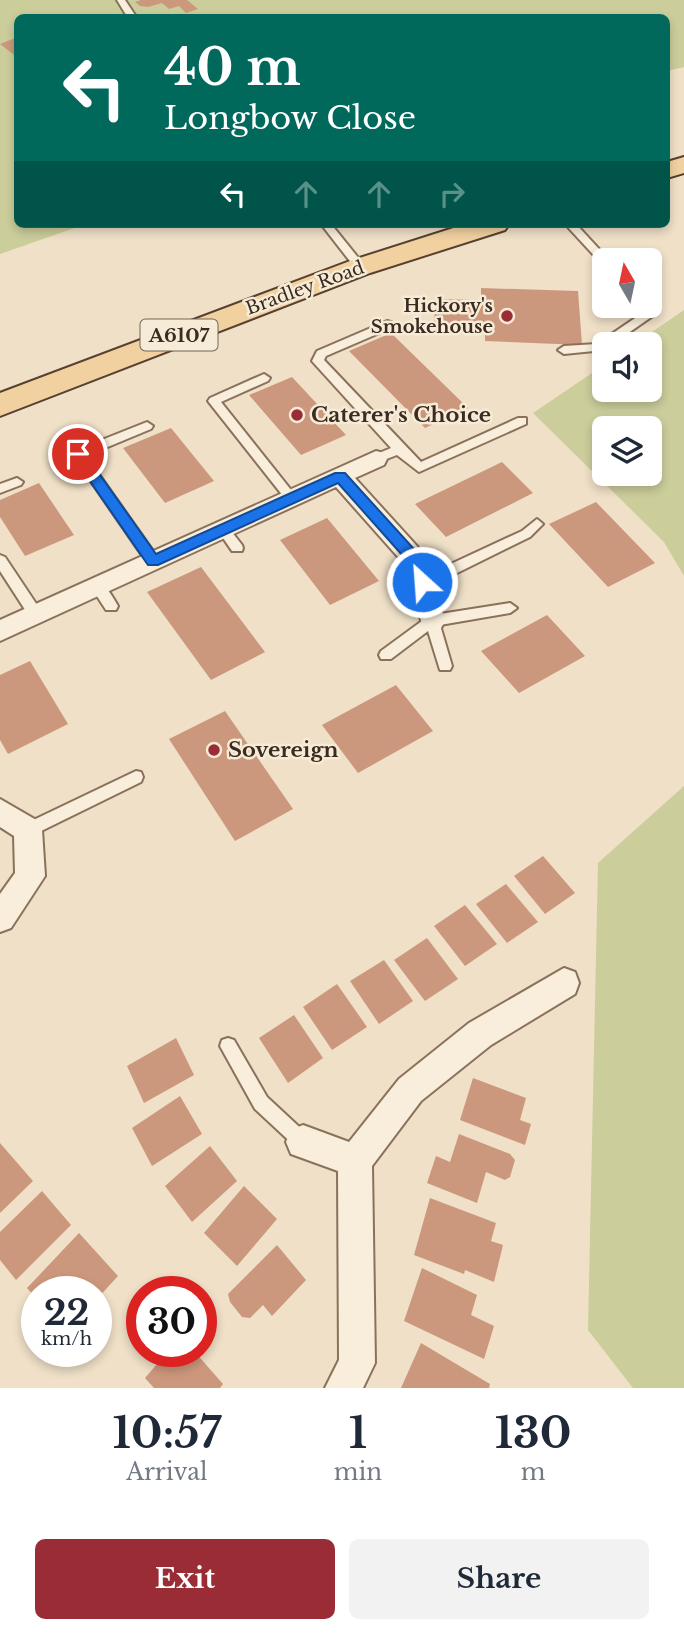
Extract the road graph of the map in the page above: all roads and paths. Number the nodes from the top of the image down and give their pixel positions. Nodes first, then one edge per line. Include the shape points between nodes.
1 (329, 228) edge
2 (482, 228) edge
3 (574, 228) edge
4 (593, 248) edge
5 (360, 267) junction
6 (643, 318) edge
7 (387, 326) dead end
8 (564, 351) dead end
9 (264, 378) dead end
10 (0, 405) edge
11 (522, 421) dead end
12 (147, 426) dead end
13 (399, 449) junction
14 (376, 460) joint
15 (340, 476) junction
16 (17, 482) dead end
17 (0, 489) edge
18 (291, 498) junction
19 (537, 524) dead end
20 (0, 560) edge
21 (153, 561) junction
22 (510, 608) dead end
23 (36, 615) junction
24 (432, 621) junction
25 (0, 631) edge
26 (386, 654) dead end
27 (445, 666) dead end
28 (136, 777) dead end
29 (0, 811) edge
30 (28, 830) junction
31 (0, 918) edge
32 (564, 983) dead end
33 (228, 1046) dead end
34 (303, 1142) joint
35 (355, 1161) junction
36 (343, 1388) edge

1 - 5 lane
2 - 5 main road, Bradley Road / A6107
3 - 4 lane
5 - 10 main road, Bradley Road / A6107
6 - 8 lane via 600,347
7 - 13 lane via 332,348 318,361
9 - 18 lane via 214,401
11 - 13 lane via 419,468
12 - 21 lane via 78,454
13 - 14 lane
14 - 15 street
15 - 18 street
15 - 24 street via 417,563
16 - 17 lane
18 - 21 street via 230,539
19 - 24 lane via 526,534 445,573
20 - 23 lane
21 - 23 street via 104,596
22 - 24 lane
23 - 25 street
24 - 26 lane
24 - 27 lane
28 - 30 lane
29 - 30 street
30 - 31 street via 30,876
32 - 35 street via 480,1034 410,1090
33 - 34 lane via 261,1103
34 - 35 street
35 - 36 street via 357,1363

